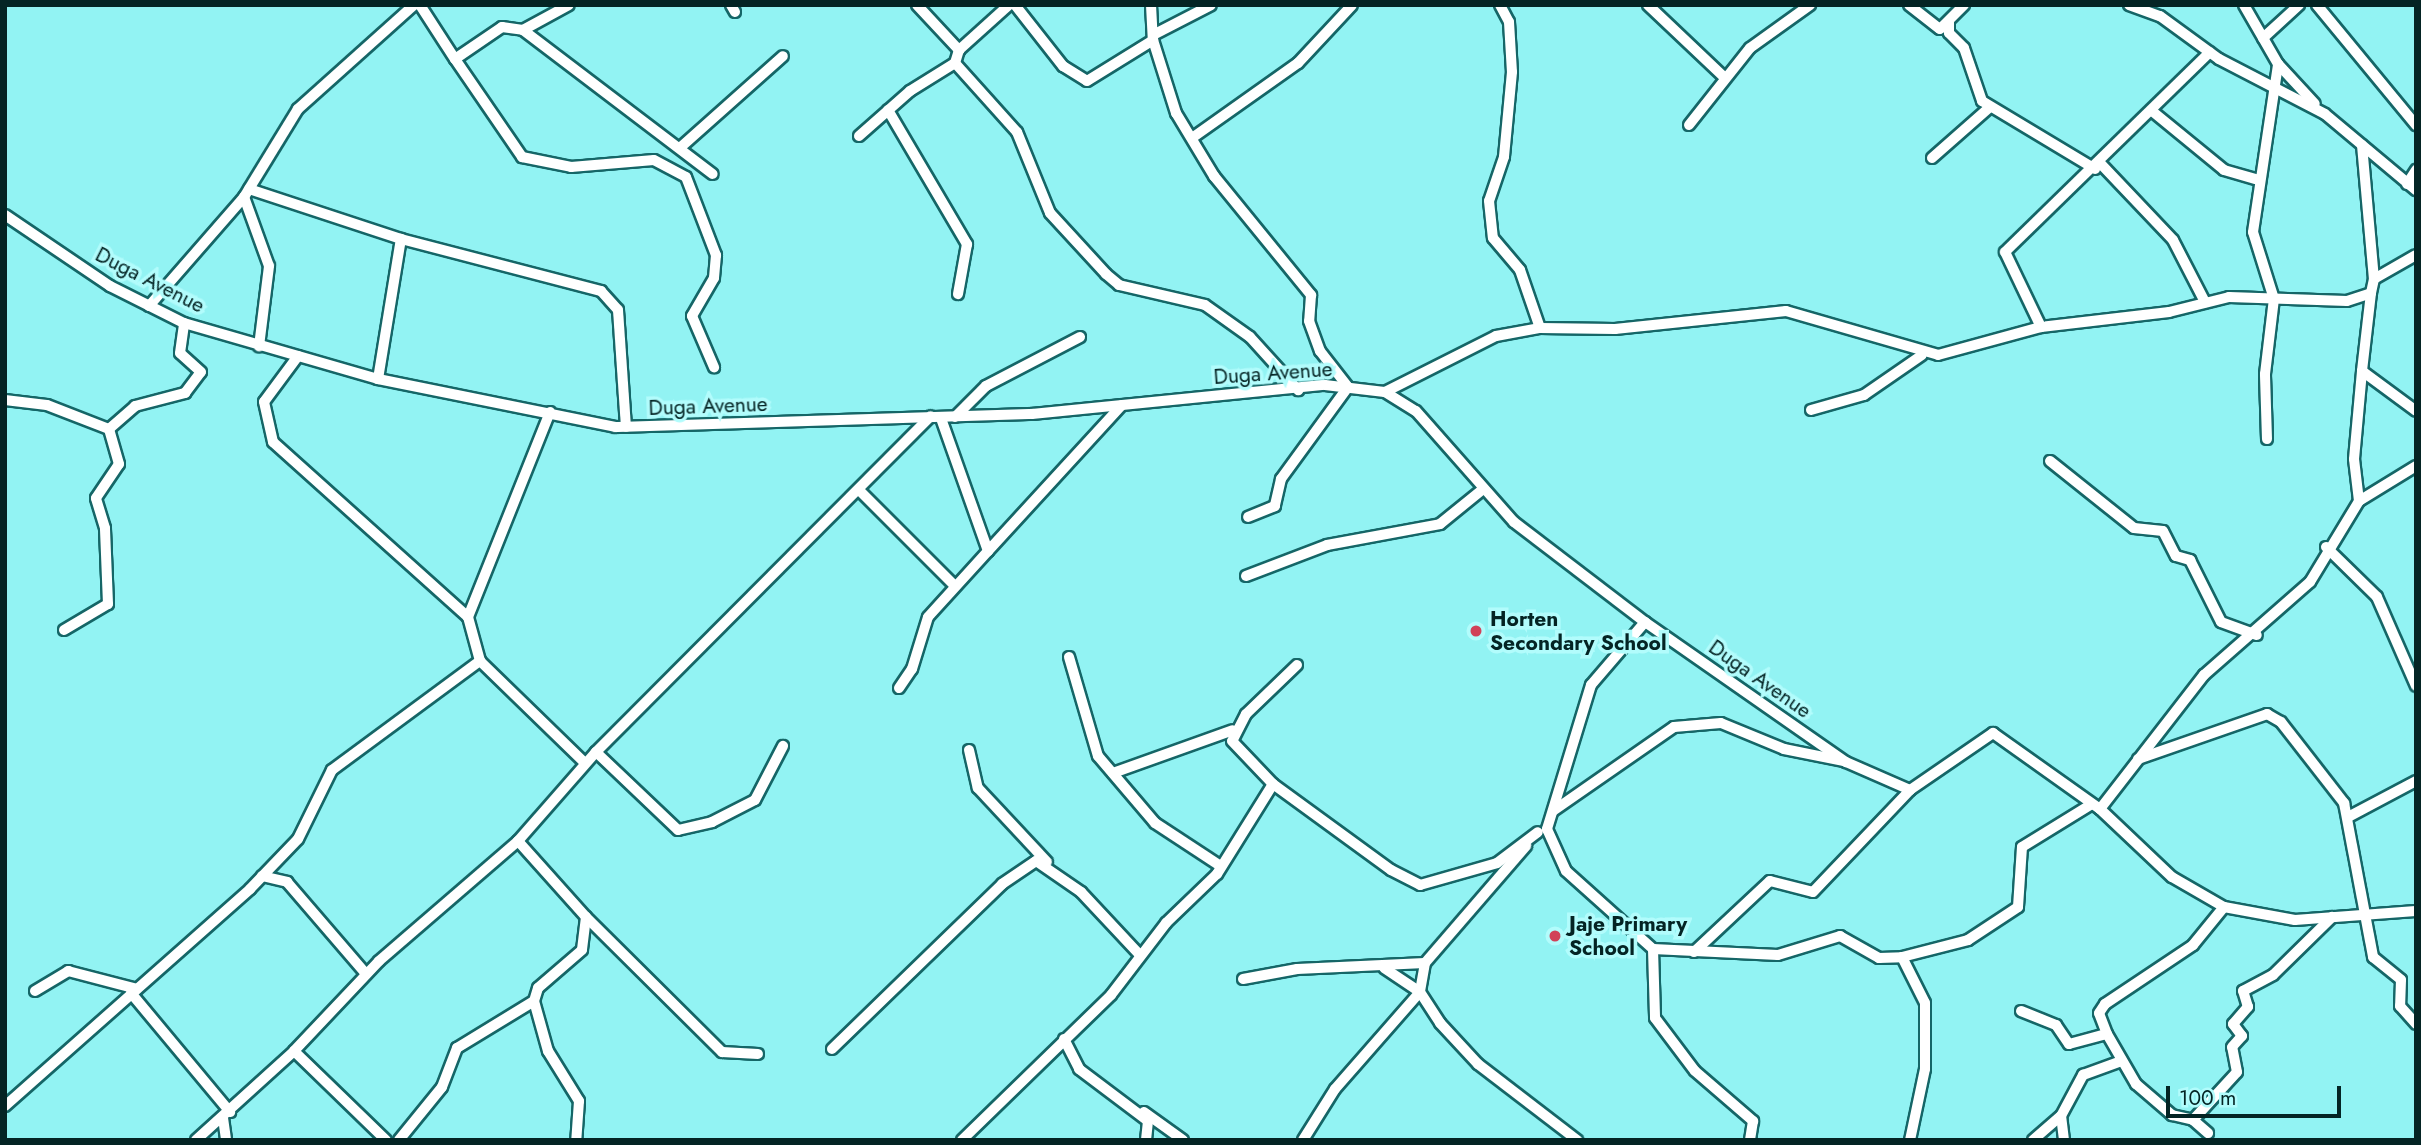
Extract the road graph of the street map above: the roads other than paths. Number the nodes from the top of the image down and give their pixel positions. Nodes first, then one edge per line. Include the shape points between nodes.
1 (414, 5) edge
2 (420, 5) edge
3 (569, 5) edge
4 (917, 5) edge
5 (1009, 5) edge
6 (1015, 5) edge
7 (1151, 5) edge
8 (1211, 5) edge
9 (1352, 5) edge
10 (1500, 5) edge
11 (1647, 5) edge
12 (1909, 5) edge
13 (1964, 5) edge
14 (2129, 5) edge
15 (2244, 5) edge
16 (2299, 5) edge
17 (2316, 5) edge
18 (1808, 6) edge
19 (1950, 22) junction
20 (523, 30) junction
21 (1153, 38) junction
22 (2263, 38) junction
23 (959, 50) junction
24 (2210, 52) junction
25 (783, 56) dead end
26 (455, 59) junction
27 (955, 63) junction
28 (2278, 64) junction
29 (1725, 78) junction
30 (2276, 85) junction
31 (1989, 108) junction
32 (888, 110) junction
33 (2152, 111) junction
34 (2325, 114) junction
35 (1689, 125) dead end
36 (2416, 125) edge
37 (859, 136) dead end
38 (1192, 138) junction
39 (2362, 145) junction
40 (682, 146) junction
41 (1932, 158) dead end
42 (2097, 166) junction
43 (2416, 170) edge
44 (713, 174) dead end
45 (2256, 179) junction
46 (2411, 187) edge
47 (247, 193) junction
48 (7, 220) edge
49 (401, 239) junction
50 (2416, 255) edge
51 (2374, 279) junction
52 (2371, 293) junction
53 (958, 294) dead end
54 (2274, 299) junction
55 (2205, 302) junction
56 (149, 306) junction
57 (184, 323) junction
58 (2041, 327) junction
59 (1540, 328) junction
60 (1080, 337) dead end
61 (259, 346) junction
62 (1922, 355) junction
63 (298, 356) junction
64 (715, 367) dead end
65 (2362, 371) junction
66 (378, 379) junction
67 (1348, 387) junction
68 (1298, 390) junction
69 (1385, 392) junction
70 (5, 400) edge
71 (1122, 405) junction
72 (1811, 410) dead end
73 (2416, 411) edge
74 (550, 412) junction
75 (936, 417) junction
76 (955, 417) junction
77 (626, 427) junction
78 (109, 429) junction
79 (2267, 439) dead end
80 (2050, 461) dead end
81 (2416, 466) edge
82 (1483, 489) junction
83 (859, 490) junction
84 (2359, 501) junction
85 (1248, 517) dead end
86 (2326, 547) junction
87 (989, 551) junction
88 (1246, 576) dead end
89 (955, 586) junction
90 (468, 617) junction
91 (1645, 622) junction
92 (64, 630) dead end
93 (2257, 635) junction
94 (1069, 657) dead end
95 (480, 662) junction
96 (2411, 662) edge
97 (1297, 665) dead end
98 (2416, 686) edge
99 (899, 688) dead end
100 (1233, 730) junction
101 (783, 746) dead end
102 (969, 750) dead end
103 (596, 751) junction
104 (2138, 759) junction
105 (1846, 762) junction
106 (585, 763) junction
107 (1113, 773) junction
108 (2416, 781) edge
109 (1273, 784) junction
110 (1910, 790) junction
111 (2096, 806) junction
112 (1552, 811) junction
113 (2350, 816) junction
114 (1542, 830) junction
115 (518, 841) junction
116 (1047, 862) junction
117 (1219, 865) junction
118 (262, 876) junction
119 (2224, 907) junction
120 (2416, 911) edge
121 (2362, 914) junction
122 (586, 917) junction
123 (2332, 917) junction
124 (1653, 949) junction
125 (1694, 952) junction
126 (1139, 954) junction
127 (1902, 957) junction
128 (1424, 962) junction
129 (1384, 968) junction
130 (366, 974) junction
131 (1243, 979) dead end
132 (35, 991) dead end
133 (134, 991) junction
134 (1420, 992) junction
135 (534, 1001) junction
136 (2021, 1011) dead end
137 (2416, 1024) edge
138 (2106, 1034) junction
139 (1063, 1039) junction
140 (832, 1049) dead end
141 (294, 1051) junction
142 (758, 1054) dead end
143 (2119, 1062) junction
144 (1129, 1101) dead end
145 (5, 1106) edge
146 (226, 1115) junction
147 (2061, 1116) junction
148 (2193, 1120) junction
149 (2208, 1133) dead end
150 (196, 1140) edge
151 (226, 1140) edge
152 (386, 1140) edge
153 (399, 1140) edge
154 (576, 1140) edge
155 (962, 1140) edge
156 (1146, 1140) edge
157 (1183, 1140) edge
158 (1303, 1140) edge
159 (1577, 1140) edge
160 (1750, 1140) edge
161 (1910, 1140) edge
162 (2033, 1140) edge
163 (2064, 1140) edge

1 - 47 street via 298,109
2 - 26 street
3 - 20 street
4 - 23 street
5 - 23 street
6 - 21 street via 1063,66 1087,80
7 - 21 street
8 - 21 street
9 - 38 street via 1298,63
10 - 59 street via 1509,22 1512,72 1504,158 1489,201 1493,238 1520,270
11 - 29 street
12 - 19 street via 1937,28
13 - 19 street
14 - 24 street via 2160,16
15 - 22 street
16 - 22 street
17 - 36 street
18 - 29 street via 1750,48
19 - 31 street via 1975,91
20 - 26 street via 502,27
20 - 40 street
21 - 38 street via 1176,113
22 - 28 street
23 - 27 street
24 - 30 street
24 - 33 street
25 - 40 street
26 - 64 street via 522,157 571,167 654,160 686,177 716,255 714,278 692,316
27 - 32 street
27 - 68 street via 1017,132 1050,213 1106,274 1119,285 1205,305 1250,337
28 - 30 street
28 - 34 street
29 - 35 street
30 - 34 street
30 - 45 street
31 - 41 street
31 - 42 street
32 - 37 street
32 - 53 street via 968,244
33 - 42 street
33 - 45 street via 2224,170
34 - 39 street
38 - 67 street via 1214,176 1311,295 1309,321 1320,351
39 - 46 street
39 - 51 street
40 - 44 street
42 - 55 street via 2173,240
42 - 58 street via 2006,252
43 - 46 street
45 - 54 street via 2253,232
47 - 49 street
47 - 56 street
47 - 61 street via 269,266
48 - 56 street, Duga Avenue
49 - 66 street
49 - 77 street via 610,297 618,310
50 - 51 street
51 - 52 street
52 - 54 street via 2321,304
52 - 65 street
54 - 55 street
54 - 79 street via 2265,374
55 - 58 street
56 - 57 street, Duga Avenue
57 - 61 street, Duga Avenue
57 - 78 street via 180,353 201,373 197,382 185,393 135,406
58 - 62 street via 1990,346
59 - 62 street via 1615,329 1786,311
59 - 69 street via 1496,336
60 - 76 street via 986,386
61 - 63 street, Duga Avenue
62 - 72 street via 1864,395
63 - 66 street, Duga Avenue
63 - 90 street via 264,402 273,442
65 - 73 street
65 - 84 street via 2354,460
66 - 74 street, Duga Avenue
67 - 68 street, Duga Avenue
67 - 69 street, Duga Avenue
67 - 85 street via 1280,479 1275,506
68 - 71 street, Duga Avenue
69 - 82 street, Duga Avenue via 1416,411
70 - 78 street via 47,405
71 - 76 street, Duga Avenue
71 - 87 street
74 - 77 street, Duga Avenue
74 - 90 street
75 - 76 street, Duga Avenue
75 - 77 street, Duga Avenue
75 - 83 street
75 - 87 street
78 - 92 street via 119,464 96,498 105,528 108,604
80 - 93 street via 2134,528 2162,531 2176,556 2190,560 2221,622
81 - 84 street
82 - 88 street via 1440,524 1327,545
82 - 91 street, Duga Avenue via 1514,522
83 - 89 street
83 - 103 street
84 - 86 street
86 - 93 street via 2310,583
86 - 96 street via 2377,597
87 - 89 street
89 - 99 street via 928,617 912,670
90 - 95 street
91 - 105 street, Duga Avenue
91 - 112 street via 1591,685
93 - 104 street via 2204,675
94 - 107 street via 1087,711 1086,730
95 - 106 street
95 - 118 street via 332,771 320,784 299,839
96 - 98 street
97 - 100 street
100 - 107 street
100 - 109 street via 1239,753
101 - 103 street via 755,800 712,822 678,830
102 - 116 street via 978,788
103 - 106 street
104 - 111 street
104 - 113 street via 2267,714 2281,722
105 - 110 street, Duga Avenue
105 - 112 street via 1784,749 1721,723 1674,727
106 - 115 street
107 - 117 street via 1155,823
108 - 113 street
109 - 114 street via 1420,886 1497,863
109 - 117 street
110 - 111 street via 1993,733
110 - 125 street via 1813,892 1770,881
111 - 119 street via 2172,877
111 - 127 street via 2022,847 2018,907 2002,922 1968,940
112 - 114 street
113 - 121 street
114 - 124 street via 1566,871
114 - 128 street
115 - 122 street
115 - 130 street
116 - 126 street
116 - 140 street via 1028,864 1002,884
117 - 126 street via 1217,874
118 - 130 street via 287,882
118 - 133 street
119 - 123 street via 2295,920
119 - 138 street via 2193,945 2105,1004 2099,1013
120 - 121 street
121 - 123 street
121 - 137 street via 2373,957 2401,980 2400,1006
122 - 135 street via 582,950 538,988
122 - 142 street via 722,1052
123 - 148 street via 2273,975 2243,990 2248,1007 2233,1024 2242,1036 2232,1048 2237,1072
124 - 125 street
124 - 160 street via 1655,1017 1695,1071 1752,1121
125 - 127 street via 1778,955 1839,936 1879,958
126 - 139 street via 1111,995
127 - 161 street via 1926,1003 1925,1069
128 - 129 street
128 - 134 street
129 - 131 street via 1297,969
129 - 134 street
130 - 141 street
132 - 133 street via 68,971
133 - 145 street
133 - 146 street
134 - 158 street via 1335,1089
134 - 159 street via 1478,1064
135 - 153 street via 457,1048 442,1087
135 - 154 street via 548,1051 579,1101
136 - 138 street via 2056,1025 2069,1044
138 - 143 street
139 - 155 street
139 - 156 street via 1079,1069 1148,1121
141 - 146 street
141 - 152 street
143 - 147 street via 2083,1075
143 - 148 street via 2172,1115
144 - 157 street
146 - 150 street
146 - 151 street
147 - 162 street
147 - 163 street
148 - 149 street

